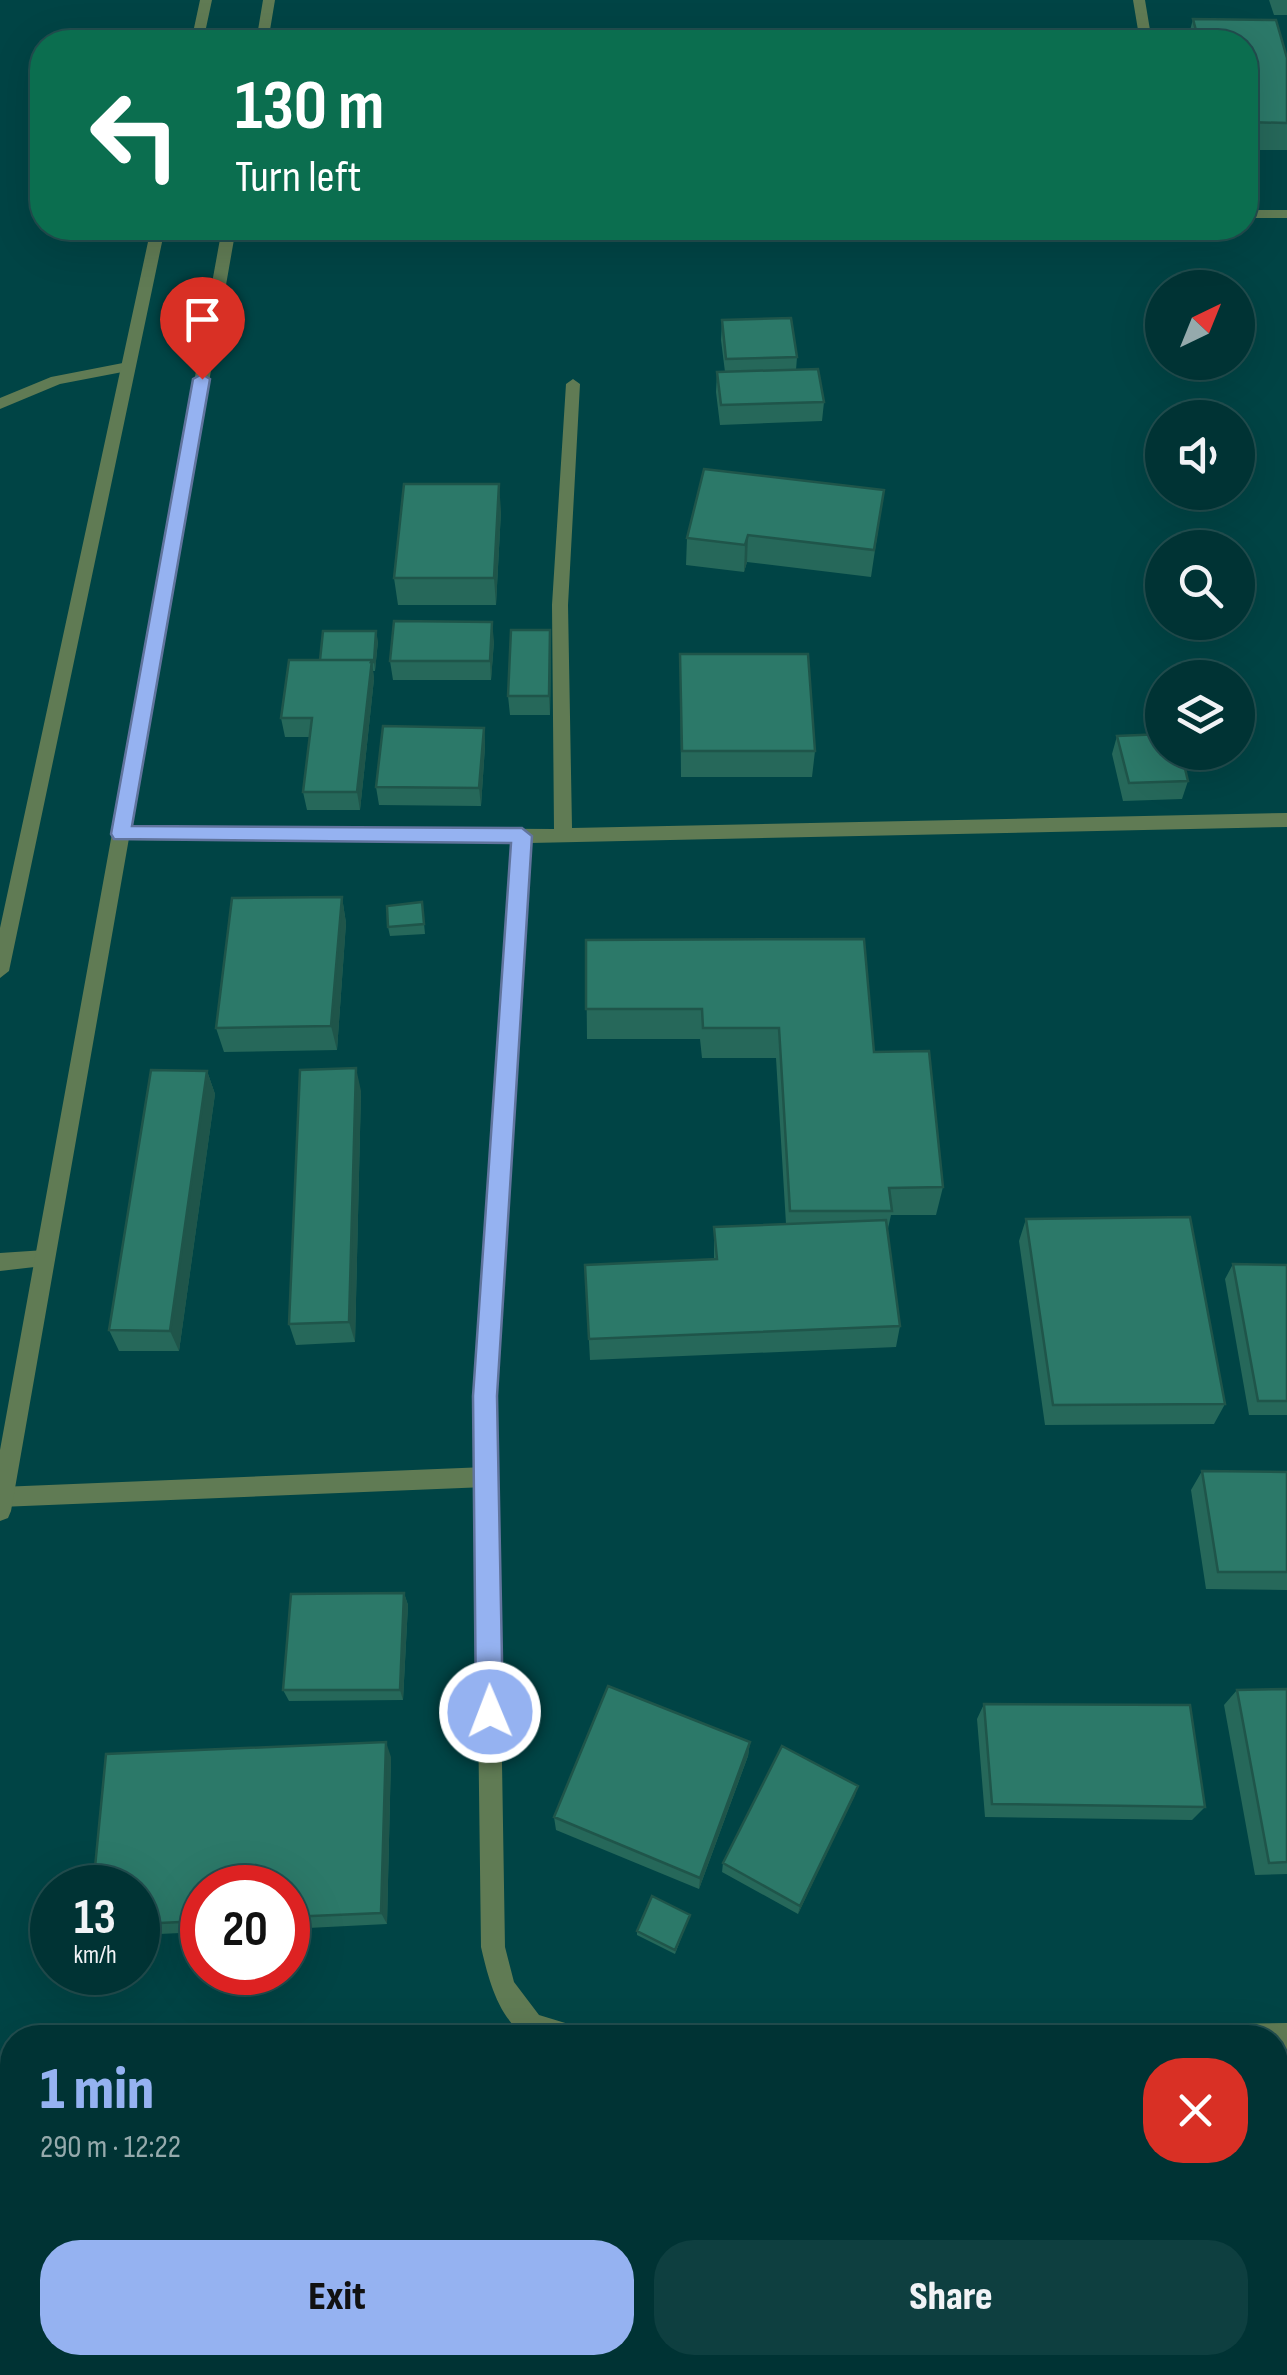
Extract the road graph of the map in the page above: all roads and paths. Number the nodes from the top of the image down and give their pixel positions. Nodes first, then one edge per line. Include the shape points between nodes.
1 (206, 0) edge
2 (269, 0) edge
3 (1139, 0) edge
4 (200, 30) edge
5 (264, 30) edge
6 (1144, 30) edge
7 (1258, 214) edge
8 (1287, 214) edge
9 (155, 240) edge
10 (227, 240) edge
11 (128, 367) junction
12 (573, 384) dead end
13 (0, 404) edge
14 (1287, 820) edge
15 (121, 834) junction
16 (563, 835) junction
17 (522, 836) junction
18 (0, 971) edge
19 (45, 1259) junction
20 (0, 1262) edge
21 (486, 1478) junction
22 (1, 1502) edge
23 (530, 2025) edge

1 - 4 street
2 - 5 street
3 - 6 street
7 - 8 street
9 - 11 street
10 - 15 street
11 - 13 street via 56,380
11 - 18 street
12 - 16 street via 560,605
14 - 16 street
15 - 17 street
15 - 19 street
16 - 17 street
17 - 21 street via 485,1396
19 - 20 street
19 - 22 street
21 - 22 street
21 - 23 street via 493,1948 503,1988

